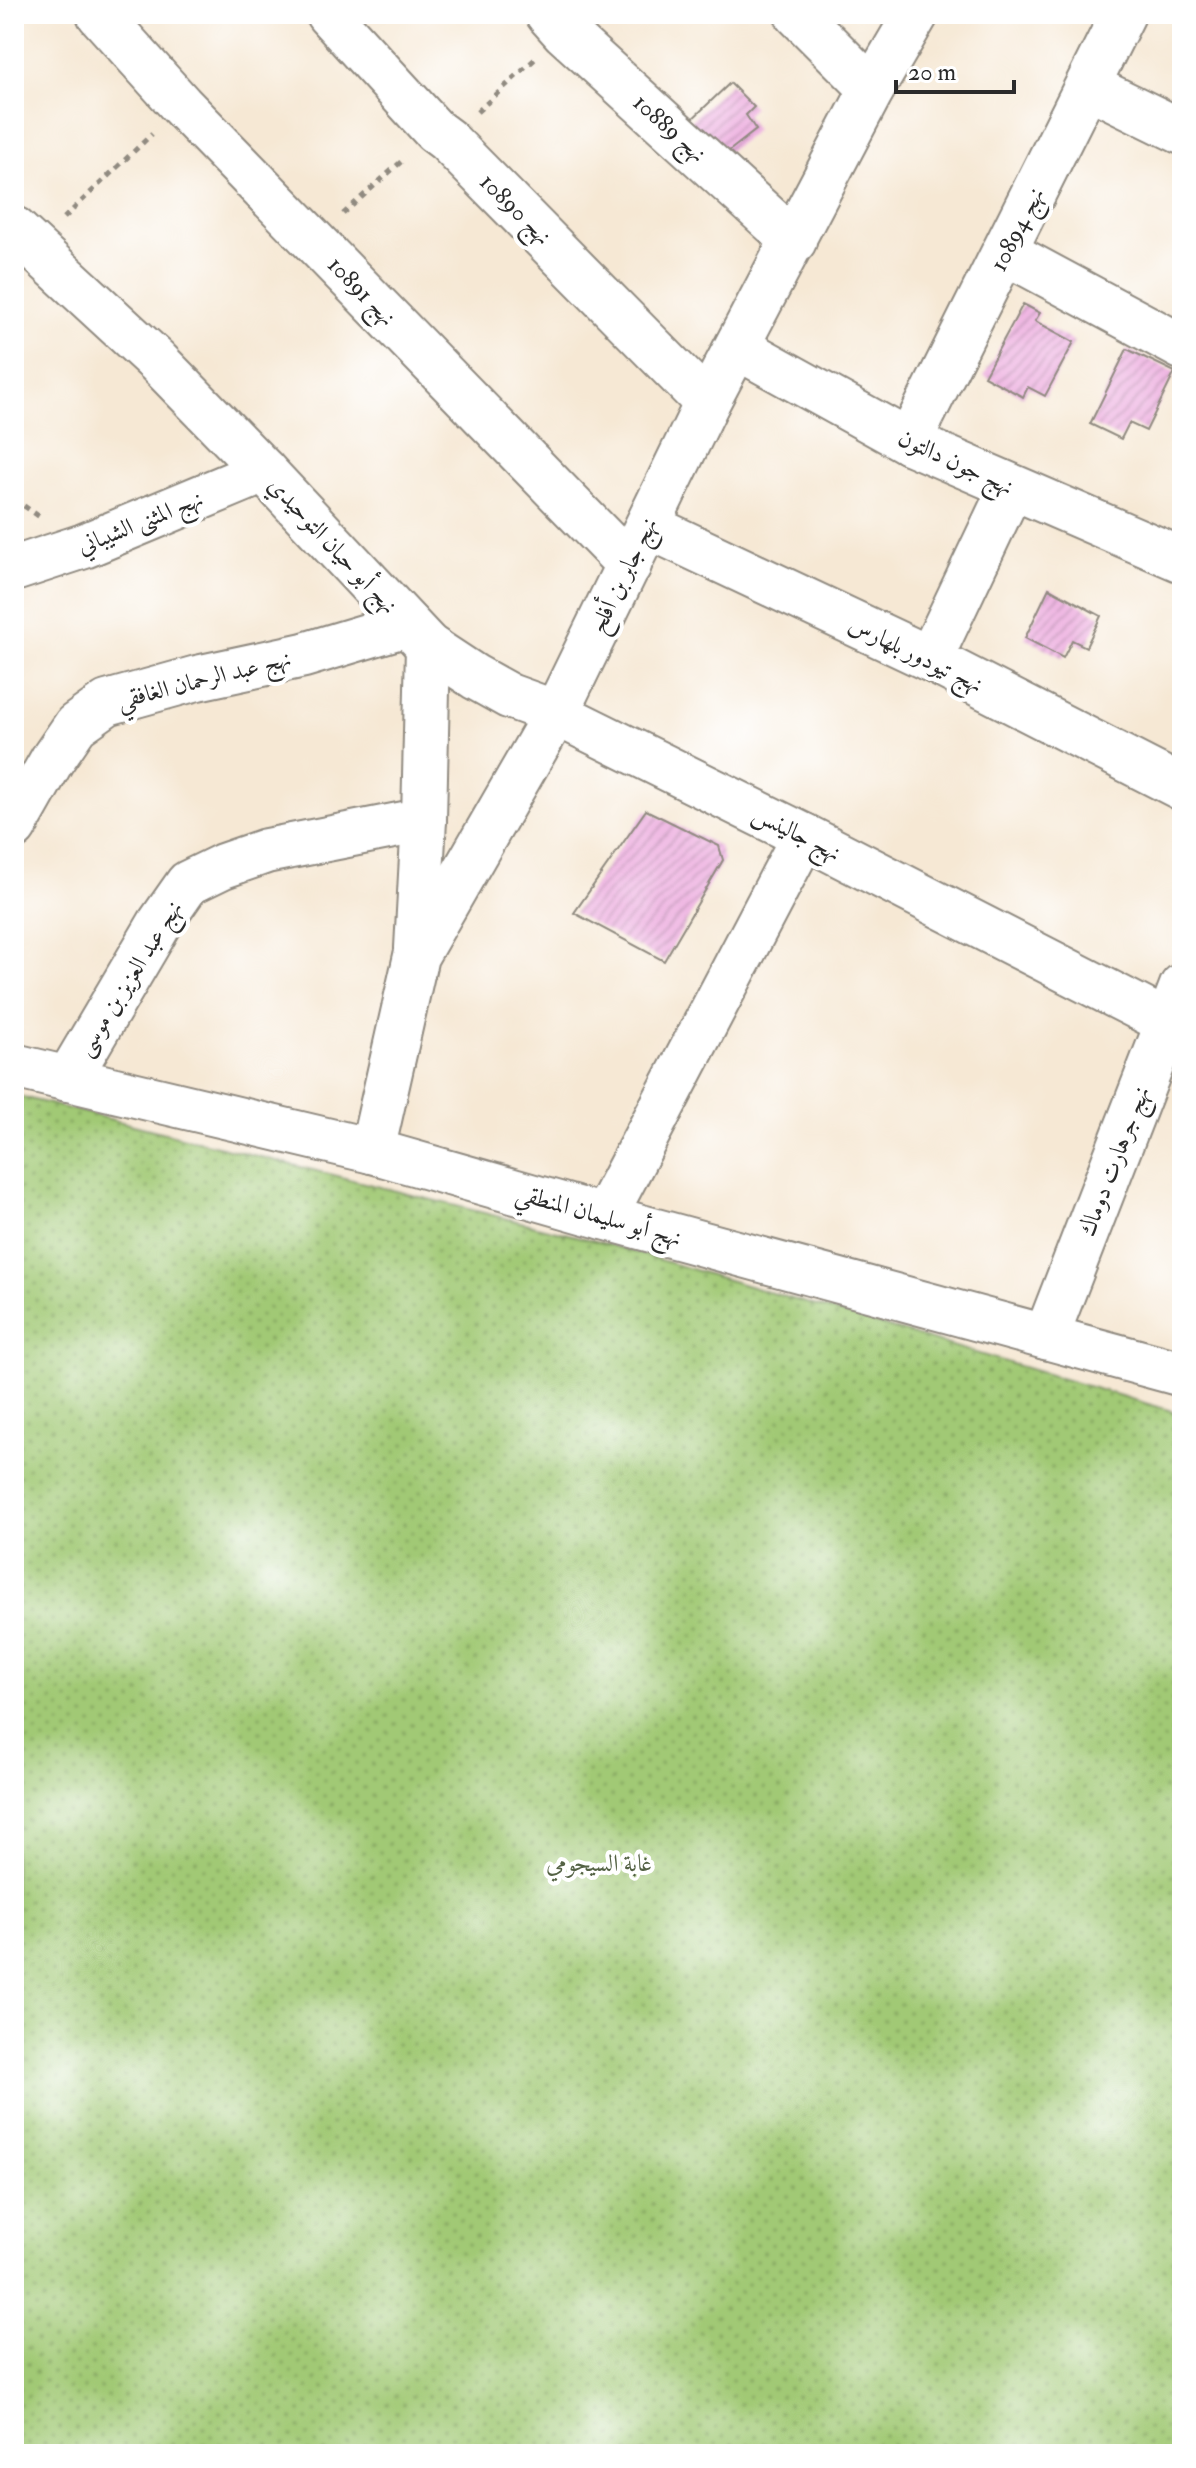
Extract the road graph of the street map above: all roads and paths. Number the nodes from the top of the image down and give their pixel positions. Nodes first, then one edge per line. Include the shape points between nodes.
1 (99, 14) edge
2 (328, 14) edge
3 (797, 14) edge
4 (916, 14) edge
5 (1123, 14) edge
6 (556, 23) edge
7 (1088, 86) junction
8 (872, 89) junction
9 (181, 105) junction
10 (1182, 132) edge
11 (441, 136) junction
12 (312, 241) junction
13 (794, 241) junction
14 (21, 250) edge
15 (1005, 252) junction
16 (737, 347) junction
17 (1182, 347) edge
18 (707, 403) junction
19 (909, 442) junction
20 (264, 471) junction
21 (1011, 488) junction
22 (648, 526) junction
23 (1182, 560) edge
24 (629, 565) junction
25 (14, 569) edge
26 (417, 635) junction
27 (930, 659) junction
28 (556, 713) junction
29 (1182, 788) edge
30 (424, 820) junction
31 (14, 827) edge
32 (804, 836) junction
33 (416, 956) junction
34 (1174, 1004) edge
35 (14, 1066) edge
36 (68, 1079) junction
37 (372, 1151) junction
38 (604, 1217) junction
39 (1046, 1337) junction
40 (1182, 1374) edge

1 - 9 street, نهج 10891
2 - 11 street, نهج 10890
3 - 8 street
4 - 8 street, نهج جابر بن أفلح
5 - 7 street, نهج 10894
6 - 11 path
6 - 13 street, نهج 10889
7 - 10 street
7 - 15 street, نهج 10894
8 - 13 street, نهج جابر بن أفلح
9 - 12 street, نهج 10891
9 - 14 path
11 - 12 path
11 - 18 street, نهج 10890
12 - 24 street, نهج 10891
13 - 16 street, نهج جابر بن أفلح
14 - 20 street, نهج أبو حيان التوحيدي via 157,361
15 - 17 street
15 - 19 street, نهج 10894
16 - 18 street, نهج جابر بن أفلح
16 - 19 street, نهج جون دالتون
18 - 22 street, نهج جابر بن أفلح
19 - 21 street, نهج جون دالتون
20 - 25 street, نهج المثنى الشيباني via 84,546
20 - 26 street, نهج أبو حيان التوحيدي
21 - 23 street, نهج جون دالتون
21 - 27 street
22 - 24 street, نهج جابر بن أفلح
22 - 27 street, نهج تيودور بلهارس
24 - 28 street, نهج جابر بن أفلح
26 - 28 street, نهج جالينس via 475,677
26 - 30 street
26 - 31 street, نهج عبد الرحمان الغافقي via 197,678 107,703 76,725
27 - 29 street, نهج تيودور بلهارس
28 - 32 street, نهج جالينس
28 - 33 street, نهج جابر بن أفلح
30 - 33 street
30 - 36 street, نهج عبد العزيز بن موسى via 266,851 188,883
32 - 34 street, نهج جالينس
32 - 38 street
33 - 37 street, نهج جابر بن أفلح
34 - 39 street, نهج جرهارت دوماك
35 - 36 street, نهج أبو سليمان المنطقي
36 - 37 street, نهج أبو سليمان المنطقي
37 - 38 street, نهج أبو سليمان المنطقي
38 - 39 street, نهج أبو سليمان المنطقي
39 - 40 street, نهج أبو سليمان المنطقي

